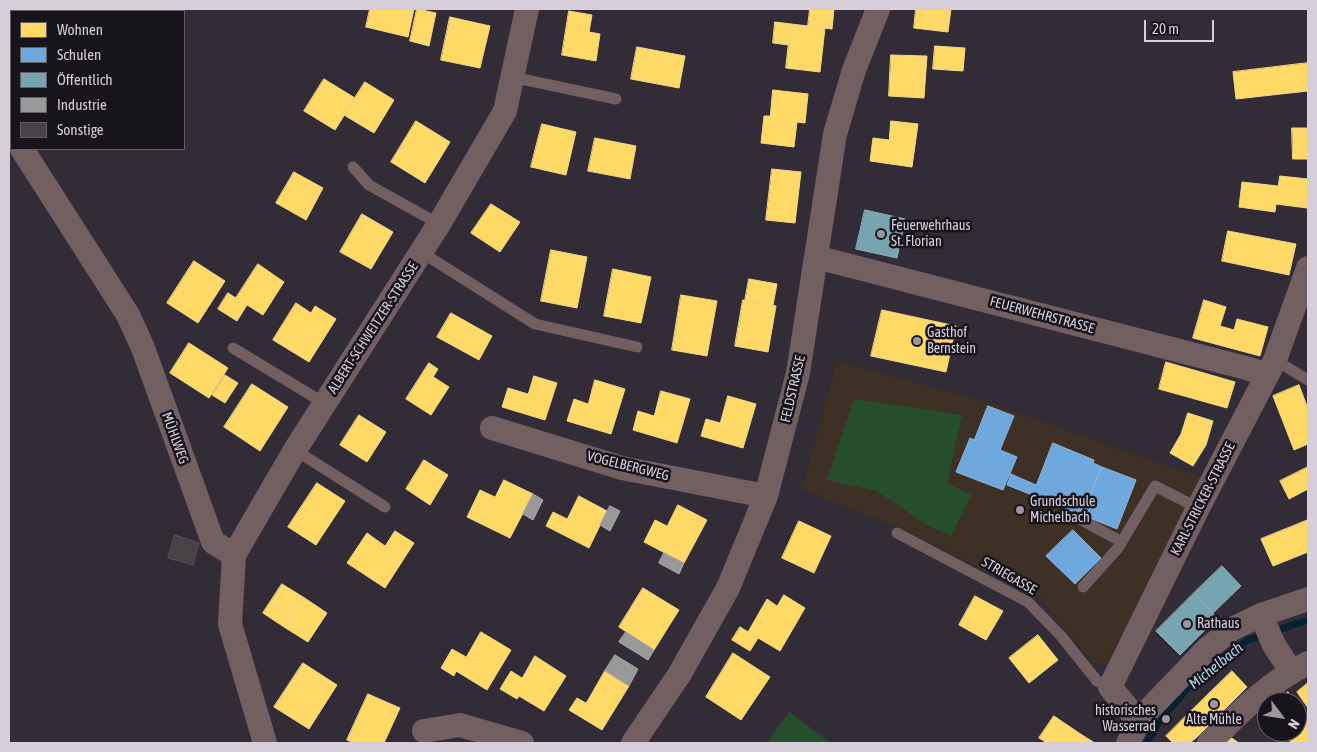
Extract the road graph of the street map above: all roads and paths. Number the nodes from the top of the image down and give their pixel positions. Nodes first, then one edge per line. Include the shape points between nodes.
1 (527, 9) edge
2 (878, 9) edge
3 (512, 76) junction
4 (616, 99) dead end
5 (23, 150) edge
6 (353, 167) dead end
7 (439, 224) junction
8 (421, 252) junction
9 (816, 257) junction
10 (1308, 268) edge
11 (637, 347) dead end
12 (233, 348) dead end
13 (1270, 368) junction
14 (1308, 380) edge
15 (324, 403) junction
16 (492, 428) dead end
17 (295, 450) junction
18 (766, 496) junction
19 (385, 506) dead end
20 (1198, 508) junction
21 (1074, 516) dead end
22 (897, 533) dead end
23 (1122, 542) junction
24 (234, 555) junction
25 (1084, 587) dead end
26 (1308, 600) edge
27 (1267, 628) junction
28 (1300, 667) edge
29 (1110, 687) junction
30 (1140, 719) junction
31 (424, 731) dead end
32 (265, 743) edge
33 (522, 743) edge
34 (633, 743) edge
35 (1128, 743) edge
36 (1209, 743) edge

1 - 3 street, ALBERT-SCHWEITZER-STRASSE
2 - 9 street, FELDSTRASSE via 854,70 835,134
3 - 4 lane
3 - 7 street, ALBERT-SCHWEITZER-STRASSE via 505,111
5 - 24 street, MÜHLWEG via 128,315 213,542
6 - 7 lane via 369,185
7 - 8 street, ALBERT-SCHWEITZER-STRASSE
8 - 11 lane, ALBERT-SCHWEITZER-STRASSE via 535,324
8 - 15 street, ALBERT-SCHWEITZER-STRASSE
9 - 13 street, FEUERWEHRSTRASSE via 1250,370
9 - 18 street, FELDSTRASSE via 798,373
10 - 13 street, KARL-STRICKER-STRASSE
12 - 15 lane, ALBERT-SCHWEITZER-STRASSE
13 - 14 lane
13 - 20 street, KARL-STRICKER-STRASSE
15 - 17 street, ALBERT-SCHWEITZER-STRASSE
16 - 18 street, VOGELBERGWEG via 622,468
17 - 19 lane
17 - 24 street, ALBERT-SCHWEITZER-STRASSE
18 - 34 street, FELDSTRASSE via 728,588 679,674
20 - 23 lane via 1155,486
20 - 29 street, KARL-STRICKER-STRASSE
21 - 23 lane
22 - 29 lane, STRIEGASSE via 1028,602 1061,636 1096,681
23 - 25 lane
24 - 32 street via 230,624
26 - 27 street
27 - 28 street
27 - 30 street via 1232,629 1207,649
28 - 36 street via 1248,704
29 - 30 street
30 - 35 street
31 - 33 street via 460,725

